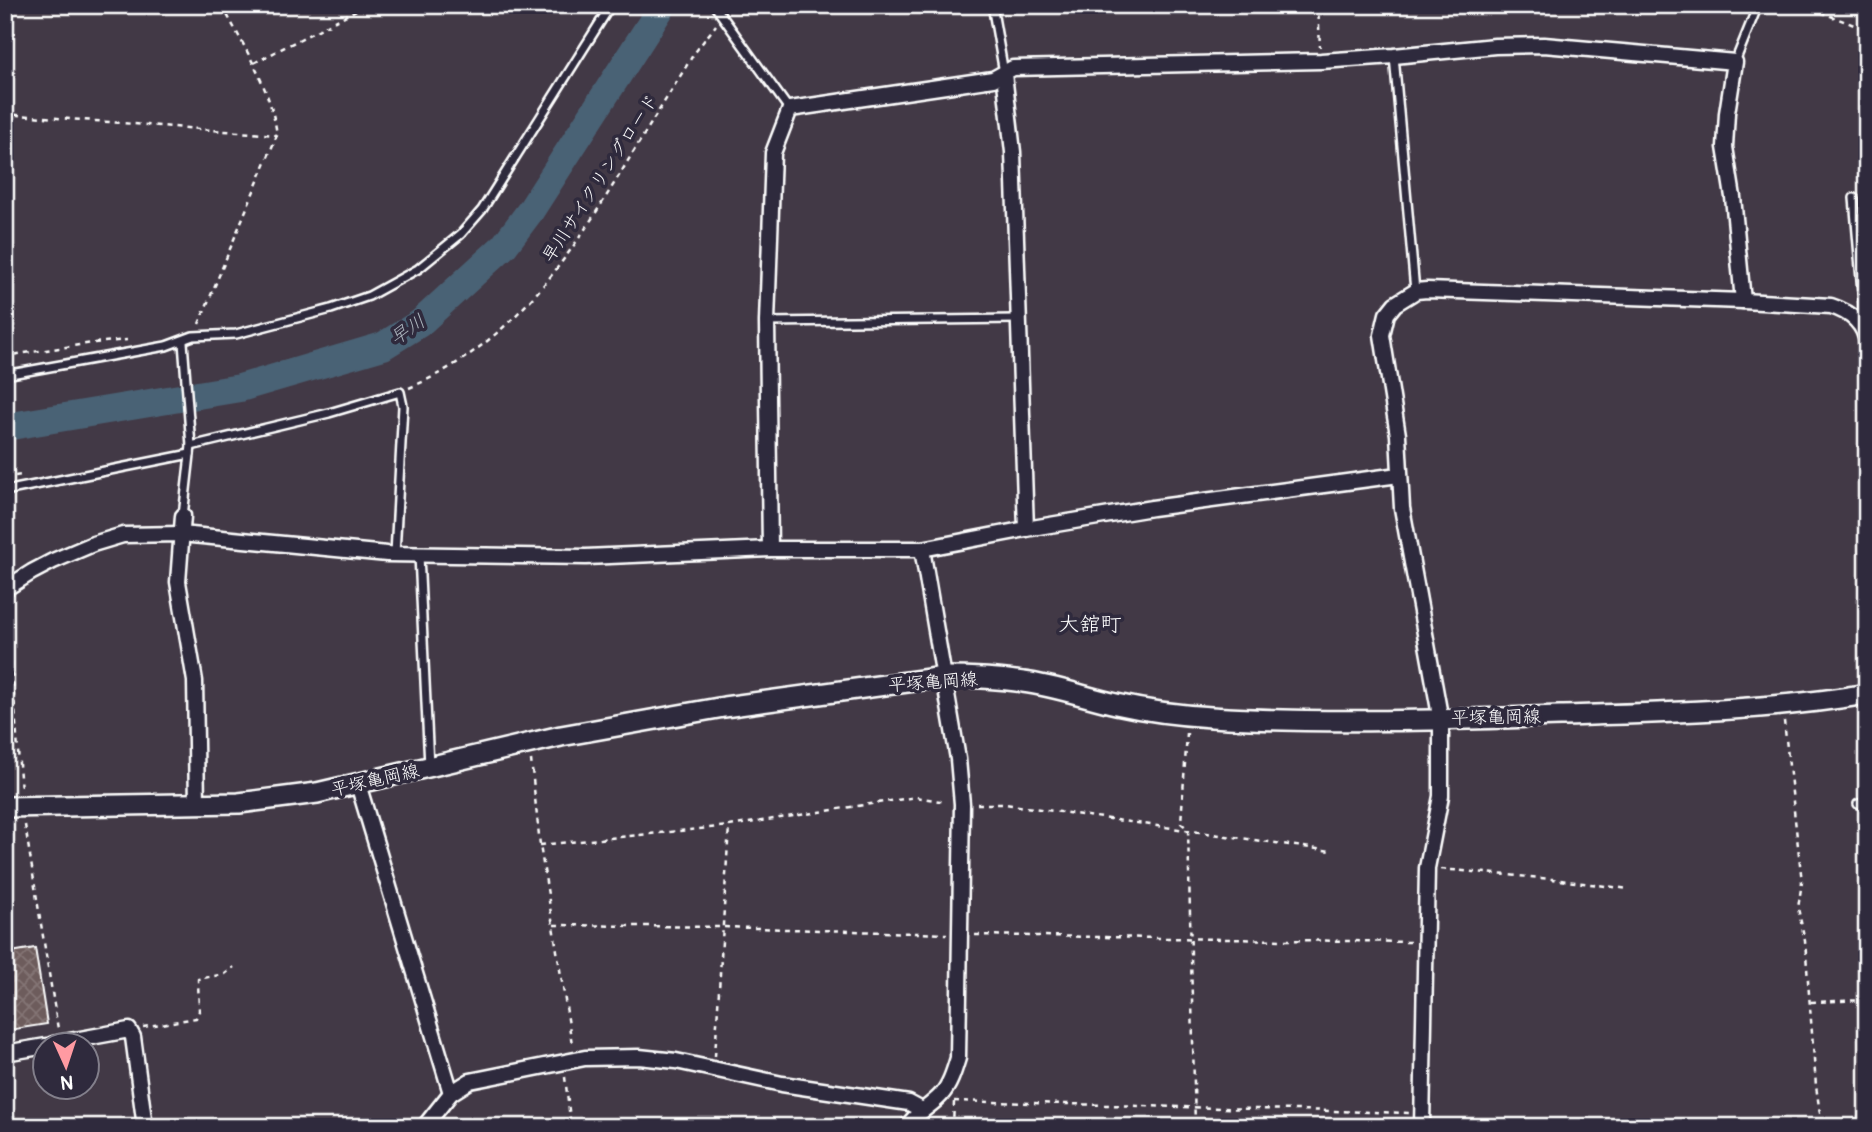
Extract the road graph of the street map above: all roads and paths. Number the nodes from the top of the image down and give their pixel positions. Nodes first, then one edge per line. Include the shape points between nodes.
1 (222, 5) edge
2 (366, 5) edge
3 (611, 5) edge
4 (992, 5) edge
5 (1318, 5) edge
6 (1758, 5) edge
7 (1801, 5) edge
8 (718, 10) edge
9 (1867, 30) edge
10 (1394, 56) junction
11 (1321, 61) junction
12 (1735, 62) junction
13 (253, 64) junction
14 (1004, 74) junction
15 (790, 109) junction
16 (5, 114) edge
17 (277, 135) junction
18 (1854, 198) dead end
19 (1416, 291) junction
20 (1743, 301) junction
21 (1017, 320) junction
22 (766, 322) junction
23 (1860, 324) junction
24 (193, 336) junction
25 (129, 340) dead end
26 (183, 344) junction
27 (1867, 344) edge
28 (5, 356) edge
29 (5, 375) edge
30 (400, 392) junction
31 (191, 447) junction
32 (1399, 475) junction
33 (5, 491) edge
34 (183, 516) joint
35 (1026, 528) junction
36 (181, 534) junction
37 (770, 549) junction
38 (922, 549) junction
39 (395, 554) junction
40 (419, 554) junction
41 (5, 589) edge
42 (944, 677) junction
43 (1866, 697) edge
44 (1782, 704) junction
45 (1441, 718) junction
46 (1187, 733) dead end
47 (529, 743) junction
48 (429, 767) junction
49 (358, 784) junction
50 (1867, 802) edge
51 (197, 804) junction
52 (962, 804) junction
53 (1858, 804) dead end
54 (5, 807) edge
55 (729, 826) junction
56 (1188, 829) junction
57 (540, 845) junction
58 (1331, 851) dead end
59 (1427, 868) junction
60 (1629, 889) dead end
61 (554, 925) junction
62 (723, 927) junction
63 (961, 935) junction
64 (1191, 938) junction
65 (1426, 942) junction
66 (234, 967) dead end
67 (1867, 1000) edge
68 (1811, 1002) junction
69 (129, 1030) junction
70 (102, 1035) edge
71 (32, 1049) edge
72 (5, 1054) edge
73 (569, 1062) junction
74 (714, 1070) junction
75 (451, 1093) junction
76 (1197, 1108) junction
77 (922, 1110) junction
78 (1423, 1120) edge
79 (145, 1127) edge
80 (424, 1127) edge
81 (572, 1127) edge
82 (907, 1127) edge
83 (953, 1127) edge
84 (1195, 1127) edge
85 (1822, 1127) edge

1 - 13 path
2 - 13 path
3 - 24 lane via 482,210 439,254 396,283 331,309 236,334
4 - 14 lane
5 - 11 path
6 - 12 lane
7 - 9 path
8 - 15 lane
8 - 30 path, 早川サイクリングロード via 570,253 541,291 455,364
10 - 11 street
10 - 12 street via 1544,45
10 - 19 lane
11 - 14 street via 1013,68
12 - 20 street via 1725,147
13 - 17 path via 274,111
14 - 15 street
14 - 21 street via 1013,152
15 - 22 street via 772,153
16 - 17 path
17 - 24 path
18 - 23 lane via 1864,315
19 - 20 street
19 - 32 street via 1395,303 1382,335 1398,435
20 - 23 street via 1831,306
21 - 22 lane
21 - 35 street
22 - 37 street
23 - 27 street
24 - 26 lane
25 - 28 path
26 - 29 lane
26 - 31 lane
30 - 31 lane
30 - 39 lane
31 - 33 lane
31 - 34 lane
32 - 35 street
32 - 45 street
34 - 36 street
35 - 38 street
36 - 39 street
36 - 41 street via 113,536
36 - 51 street via 178,582 195,681
37 - 38 street
37 - 40 street via 586,556
38 - 42 street
39 - 40 street
40 - 48 lane
42 - 45 main road, 平塚亀岡線 via 1023,682 1119,705 1210,717
42 - 47 main road, 平塚亀岡線 via 724,707
42 - 52 street
43 - 44 main road, 平塚亀岡線
44 - 45 main road, 平塚亀岡線
44 - 68 path via 1802,882 1798,908
45 - 59 street via 1441,796
46 - 56 path via 1181,823
47 - 48 main road, 平塚亀岡線
47 - 57 path
48 - 49 main road, 平塚亀岡線
49 - 51 main road, 平塚亀岡線 via 277,800
49 - 75 street
50 - 53 lane
51 - 54 main road, 平塚亀岡線
52 - 55 path via 916,797
52 - 56 path via 1005,804
52 - 63 street
55 - 57 path
55 - 62 path
56 - 58 path
56 - 64 path
57 - 61 path
59 - 60 path
59 - 65 street
61 - 62 path
61 - 73 path
62 - 63 path
62 - 74 path
63 - 64 path
63 - 77 street via 958,1058 943,1093
64 - 65 path
64 - 76 path
65 - 78 street
66 - 69 path via 225,974 198,979 196,1017
67 - 68 path
68 - 85 path
69 - 70 street
69 - 79 street
71 - 72 street
73 - 74 street via 639,1056
73 - 75 street via 470,1081
73 - 81 path
74 - 77 street via 909,1103
75 - 80 street
76 - 78 path
76 - 83 path via 954,1101
76 - 84 path
77 - 82 street

